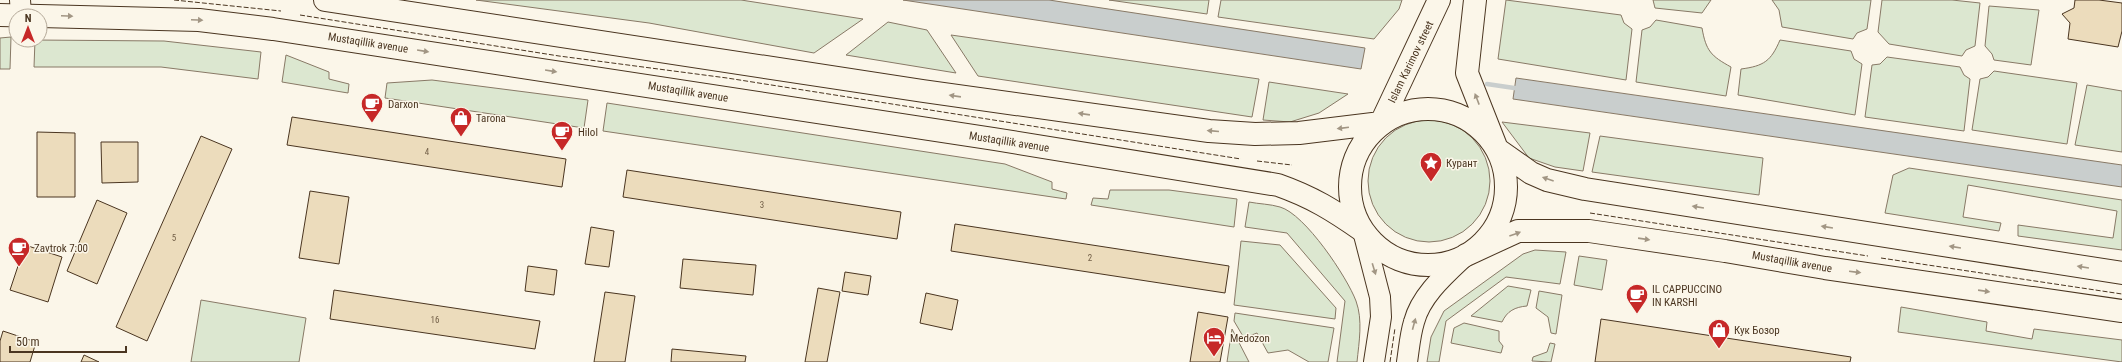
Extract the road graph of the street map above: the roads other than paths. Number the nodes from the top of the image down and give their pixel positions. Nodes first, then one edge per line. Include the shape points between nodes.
1 (325, 0) edge
2 (1439, 0) edge
3 (1474, 0) edge
4 (48, 12) edge
5 (1381, 123) junction
6 (1497, 149) junction
7 (1362, 231) junction
8 (1466, 255) junction
9 (2122, 273) edge
10 (2122, 311) edge
11 (1374, 362) edge
12 (1407, 362) edge

5 -> 1 main road via 1299,133 1209,131 923,91
2 - 5 main road, Islam Karimov street
6 -> 3 main road via 1467,73
4 -> 7 main road, Mustaqillik avenue via 199,20 273,28 1232,177 1278,185 1308,196
5 - 6 main road via 1405,112 1431,108 1458,114 1480,128
5 - 7 main road via 1364,140 1353,162 1349,185 1352,209
6 - 8 main road via 1505,172 1506,196 1501,214 1486,240
9 -> 6 main road via 1585,189 1547,180 1531,173
7 - 8 main road via 1378,248 1398,260 1421,265 1444,264
7 -> 11 main road via 1380,297 1381,317
8 -> 10 main road, Mustaqillik avenue via 1518,231 1589,231
12 -> 8 main road via 1414,322 1424,300

